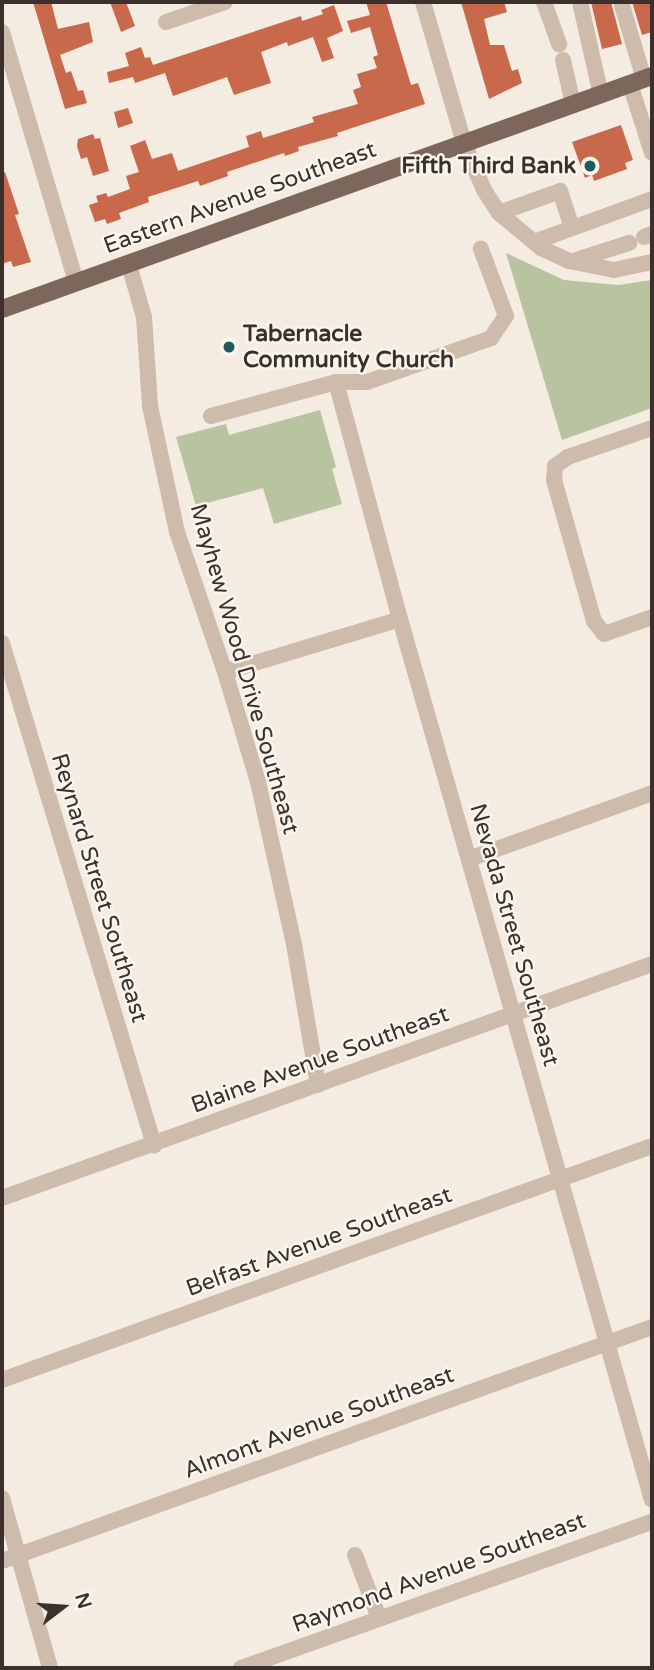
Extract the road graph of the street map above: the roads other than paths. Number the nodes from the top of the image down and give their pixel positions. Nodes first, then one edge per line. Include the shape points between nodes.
1 (225, 2) edge
2 (423, 2) edge
3 (544, 2) edge
4 (580, 2) edge
5 (621, 2) edge
6 (166, 22) dead end
7 (2, 32) edge
8 (642, 80) edge
9 (601, 94) junction
10 (573, 104) junction
11 (464, 143) junction
12 (652, 153) edge
13 (652, 199) edge
14 (499, 213) junction
15 (572, 227) junction
16 (642, 238) edge
17 (534, 242) junction
18 (481, 249) dead end
19 (576, 260) junction
20 (652, 262) edge
21 (129, 265) junction
22 (76, 282) junction
23 (2, 309) edge
24 (336, 382) junction
25 (211, 416) dead end
26 (652, 428) edge
27 (652, 617) edge
28 (400, 619) junction
29 (2, 643) edge
30 (226, 672) junction
31 (652, 793) edge
32 (470, 859) junction
33 (652, 964) edge
34 (513, 1014) junction
35 (318, 1085) junction
36 (153, 1145) junction
37 (652, 1146) edge
38 (560, 1179) junction
39 (2, 1198) edge
40 (652, 1327) edge
41 (608, 1343) junction
42 (2, 1380) edge
43 (2, 1498) edge
44 (652, 1500) edge
45 (652, 1522) edge
46 (19, 1555) junction
47 (355, 1555) dead end
48 (2, 1561) edge
49 (379, 1618) junction
50 (50, 1668) edge
51 (241, 1668) edge

1 - 6 street
2 - 11 street
3 - 10 street
4 - 9 street
5 - 8 street
7 - 22 street
8 - 9 main road, Eastern Avenue Southeast
8 - 12 street
9 - 10 main road, Eastern Avenue Southeast
10 - 11 main road, Eastern Avenue Southeast
11 - 14 street
11 - 21 main road, Eastern Avenue Southeast
13 - 15 street
14 - 15 street via 561,191
14 - 17 street
15 - 17 street
16 - 19 street
17 - 19 street via 569,261
18 - 24 street via 506,316 491,338 367,382
19 - 20 street via 614,270
21 - 22 main road, Eastern Avenue Southeast
21 - 30 street, Mayhew Wood Drive Southeast via 144,317 150,405 177,532
22 - 23 main road, Eastern Avenue Southeast
24 - 25 street
24 - 28 street, Nevada Street Southeast
26 - 27 street via 568,457 555,466 554,480 594,621 604,634
28 - 30 street
28 - 32 street, Nevada Street Southeast
29 - 36 street, Reynard Street Southeast
30 - 35 street, Mayhew Wood Drive Southeast via 274,851
31 - 32 street
32 - 34 street, Nevada Street Southeast
33 - 34 street, Blaine Avenue Southeast
34 - 35 street, Blaine Avenue Southeast
34 - 38 street, Nevada Street Southeast
35 - 36 street, Blaine Avenue Southeast
36 - 39 street, Blaine Avenue Southeast
37 - 38 street, Belfast Avenue Southeast
38 - 41 street, Nevada Street Southeast
38 - 42 street, Belfast Avenue Southeast
40 - 41 street, Almont Avenue Southeast
41 - 44 street, Nevada Street Southeast
41 - 46 street, Almont Avenue Southeast
43 - 46 street
45 - 49 street, Raymond Avenue Southeast
46 - 48 street, Almont Avenue Southeast
46 - 50 street
47 - 49 street
49 - 51 street, Raymond Avenue Southeast

